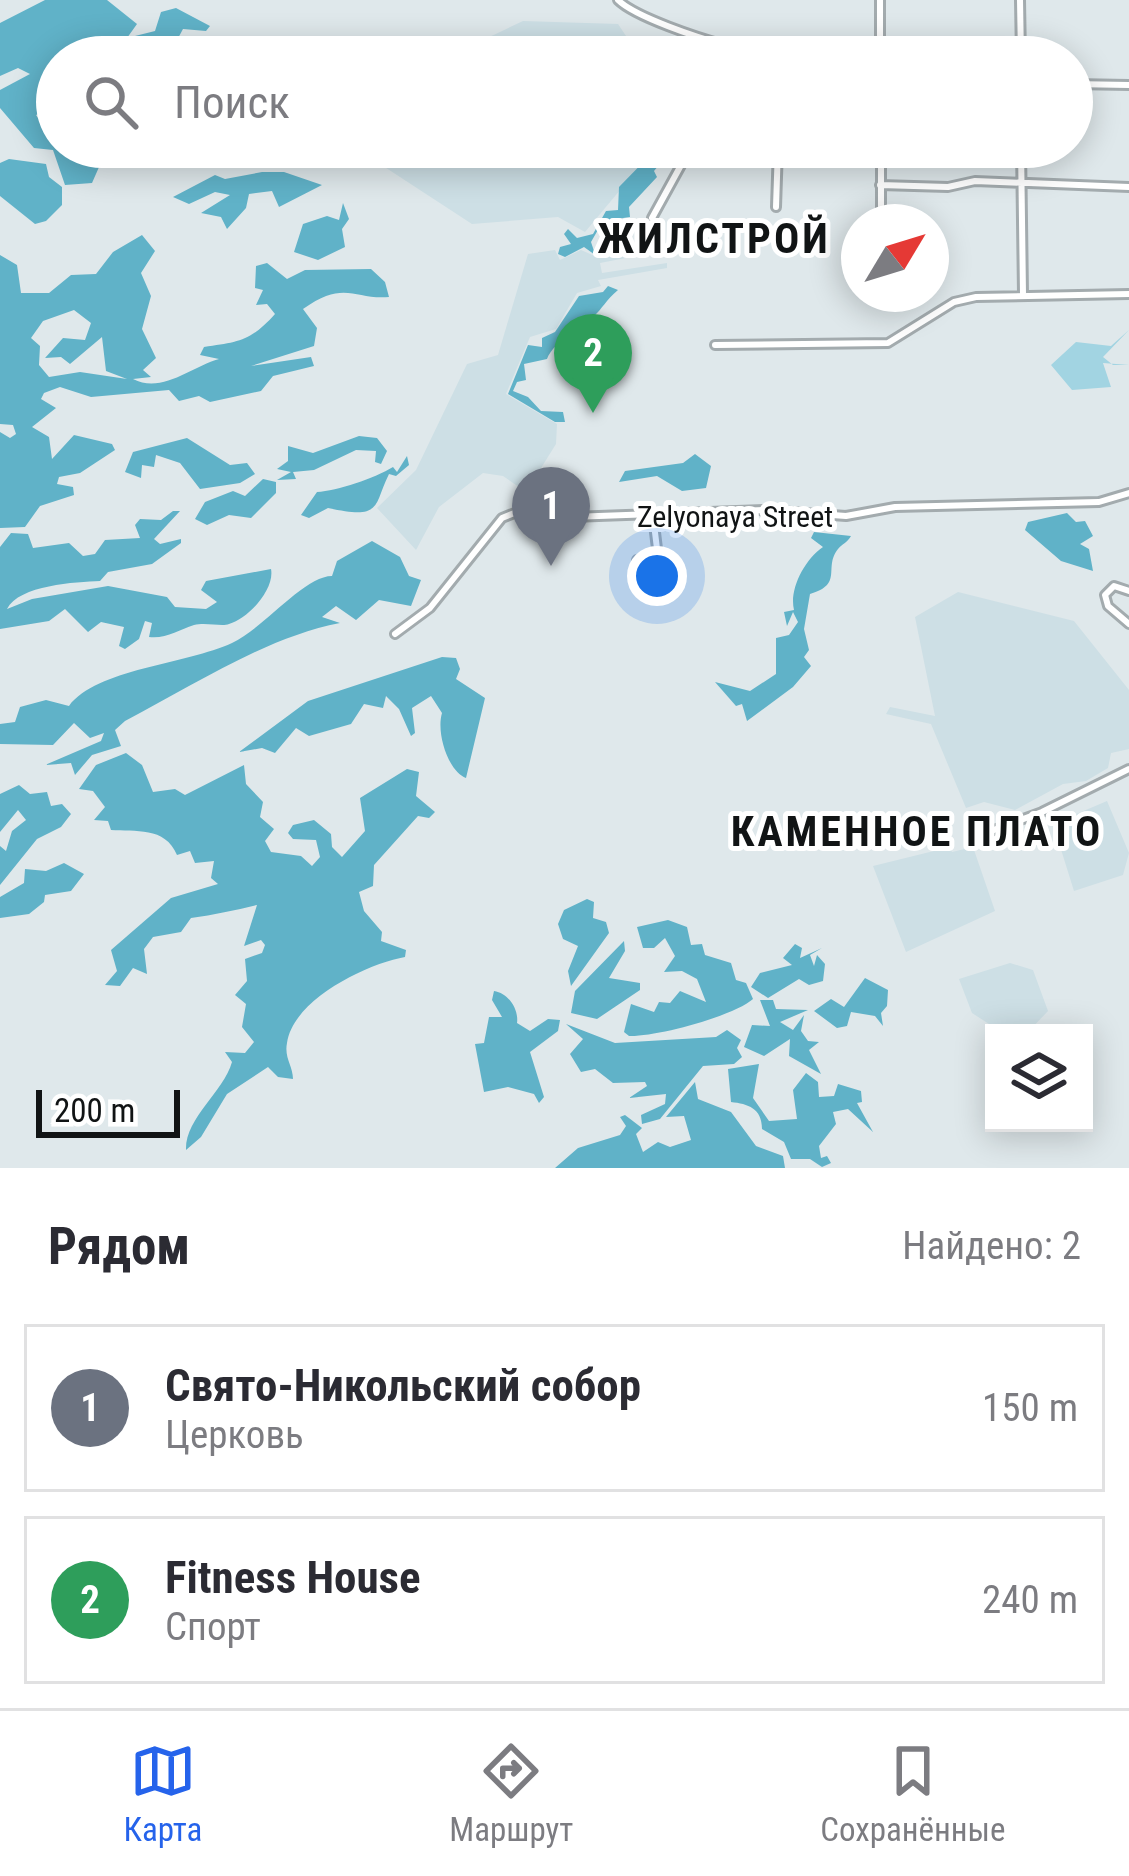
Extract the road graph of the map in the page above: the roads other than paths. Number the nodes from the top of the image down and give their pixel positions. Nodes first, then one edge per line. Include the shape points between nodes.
1 (618, 0) edge
2 (880, 0) edge
3 (1020, 0) edge
4 (700, 36) edge
5 (880, 36) edge
6 (1021, 36) edge
7 (1093, 84) edge
8 (1129, 85) edge
9 (679, 168) edge
10 (777, 168) edge
11 (880, 168) edge
12 (1022, 168) edge
13 (880, 185) junction
14 (1022, 186) junction
15 (1129, 188) edge
16 (881, 204) edge
17 (776, 208) dead end
18 (652, 218) dead end
19 (1022, 294) junction
20 (1129, 294) edge
21 (715, 345) dead end
22 (1129, 493) edge
23 (653, 516) junction
24 (637, 560) dead end
25 (1129, 591) edge
26 (1129, 623) edge
27 (394, 634) dead end
28 (1129, 769) edge
29 (974, 837) dead end

1 - 4 street via 633,14
2 - 5 street
3 - 6 street
7 - 8 street
9 - 18 street
10 - 17 street
11 - 13 street
12 - 14 street
13 - 14 street
13 - 16 street
14 - 15 street
14 - 19 street
19 - 20 street
19 - 21 street via 954,302 888,344
22 - 23 street, Zelyonaya Street via 1099,502 895,507 846,517
23 - 24 street via 658,557
23 - 27 street, Zelyonaya Street via 517,509 430,608
25 - 26 street via 1114,586 1105,596
28 - 29 street

